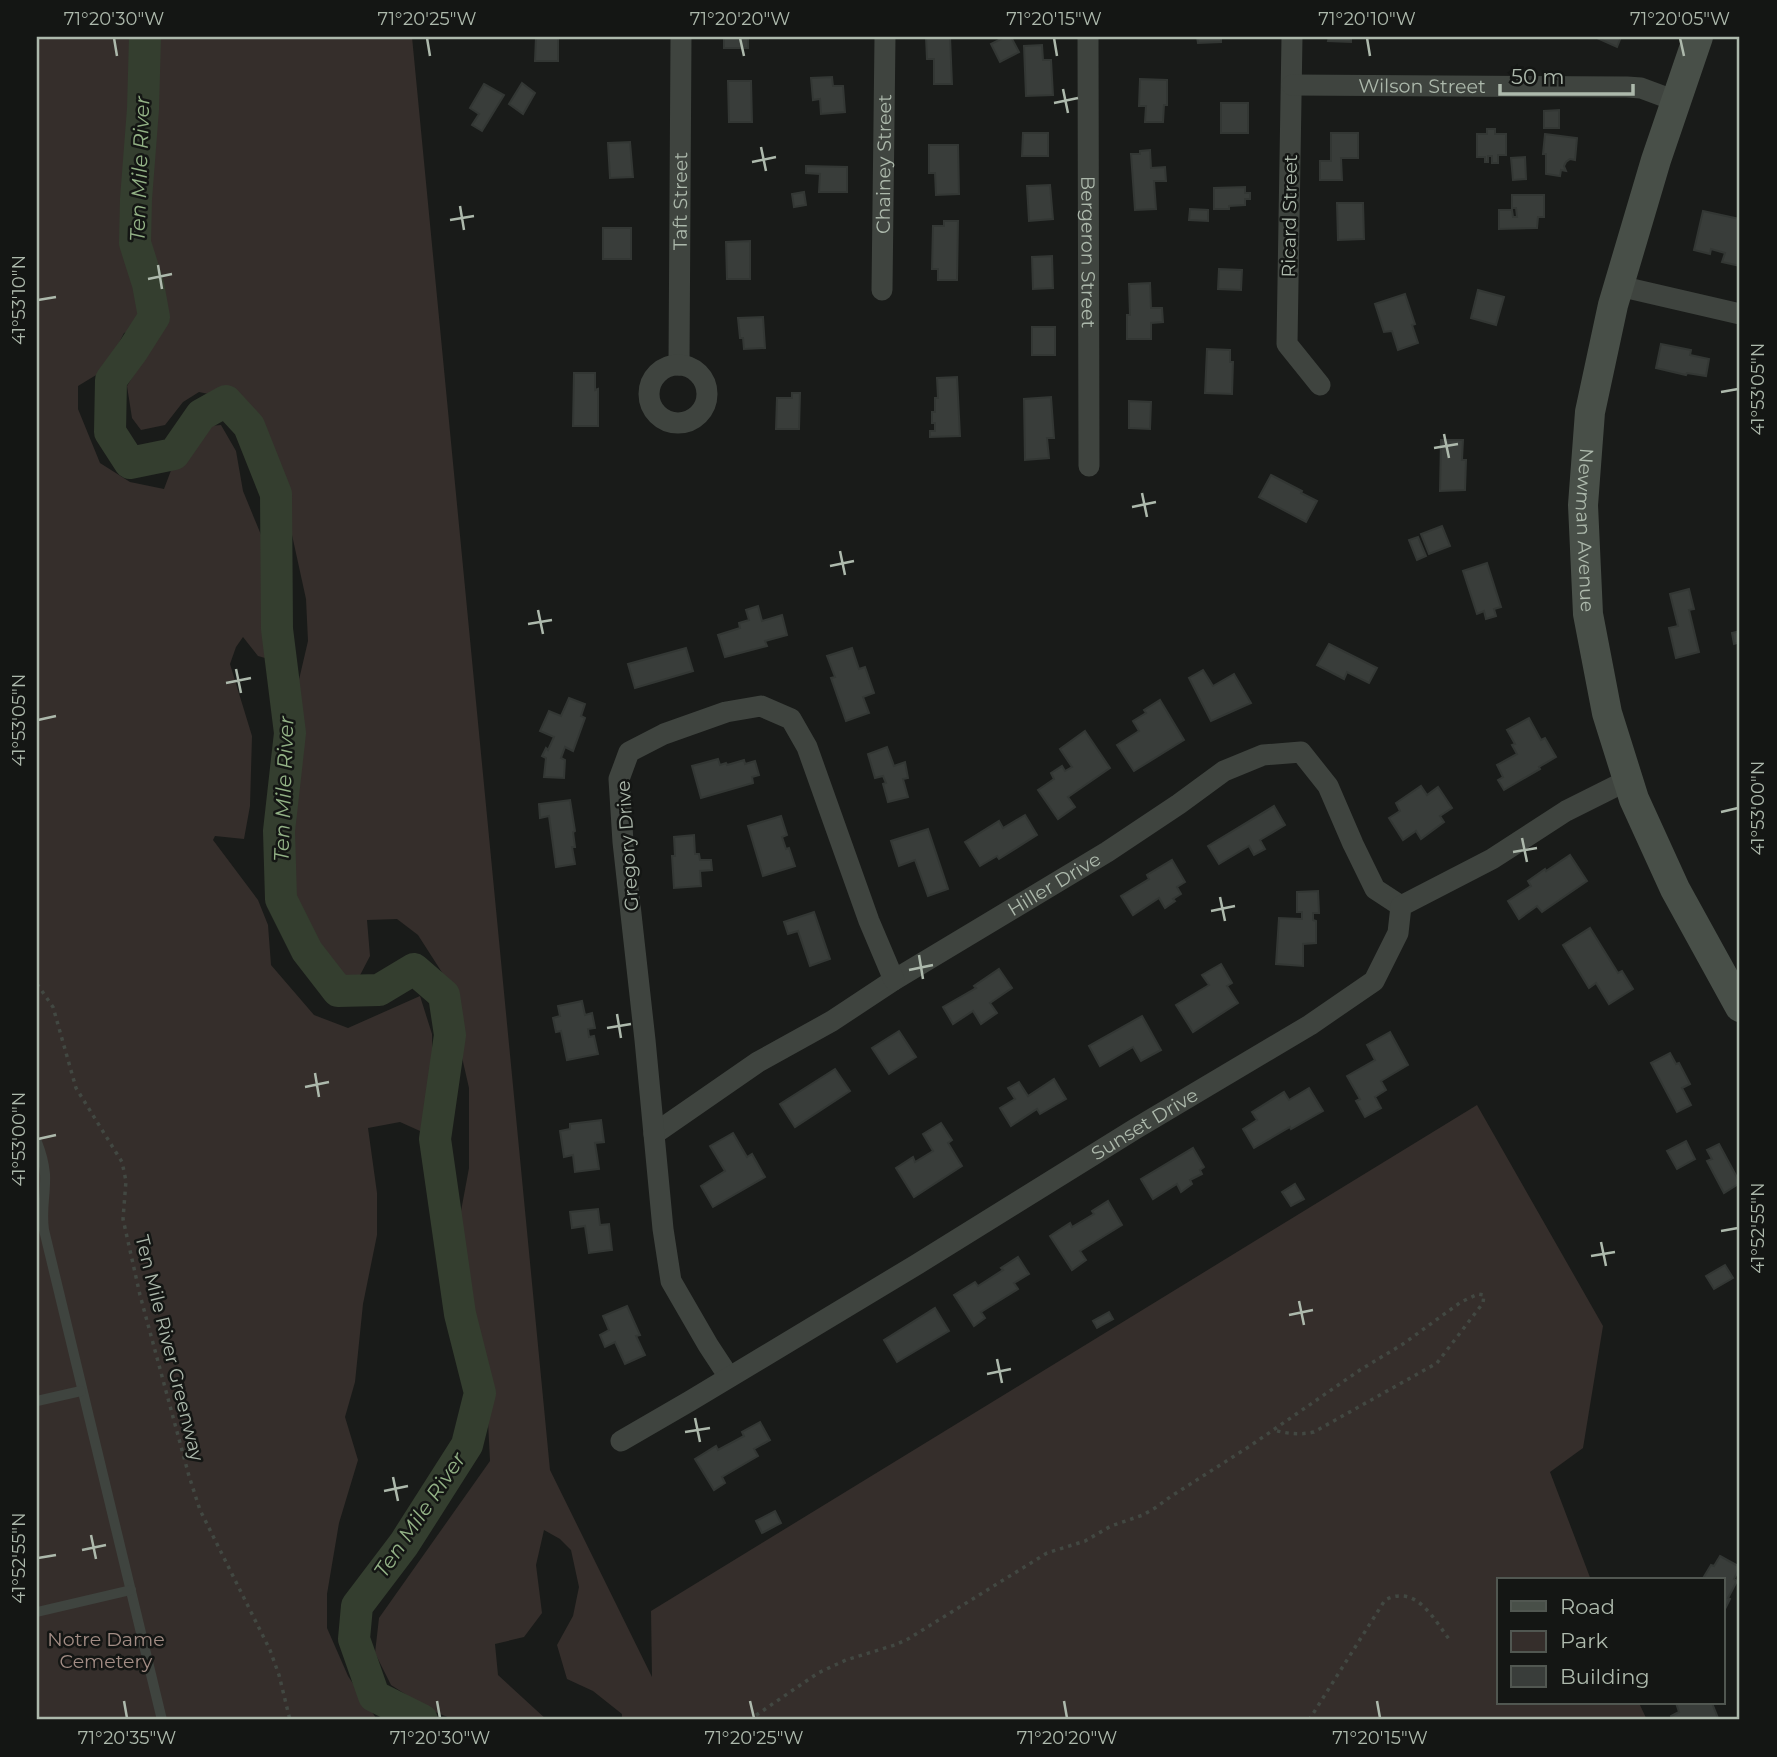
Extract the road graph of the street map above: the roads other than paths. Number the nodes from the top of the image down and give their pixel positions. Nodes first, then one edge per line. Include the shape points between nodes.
1 (681, 37) edge
2 (885, 37) edge
3 (1088, 37) edge
4 (1292, 37) edge
5 (1698, 37) edge
6 (1292, 85) junction
7 (1676, 101) junction
8 (1619, 286) junction
9 (882, 290) dead end
10 (1740, 314) edge
11 (679, 365) dead end
12 (1320, 384) dead end
13 (1089, 466) dead end
14 (1628, 780) junction
15 (1401, 906) junction
16 (894, 980) junction
17 (1740, 1007) edge
18 (654, 1134) junction
19 (37, 1142) edge
20 (41, 1189) edge
21 (729, 1377) junction
22 (81, 1391) junction
23 (37, 1401) edge
24 (621, 1441) dead end
25 (131, 1590) junction
26 (37, 1612) edge
27 (162, 1720) edge

1 - 11 street, Taft Street
2 - 9 street, Chainey Street
3 - 13 street, Bergeron Street
4 - 6 street, Ricard Street
5 - 7 main road, Newman Avenue
6 - 7 street, Wilson Street via 1627,87
6 - 12 street, Ricard Street via 1287,344
7 - 8 main road, Newman Avenue
8 - 10 street
8 - 14 main road, Newman Avenue via 1590,412 1583,505 1588,614 1608,713
14 - 15 street
14 - 17 main road, Newman Avenue via 1675,889
15 - 16 street, Hiller Drive via 1375,889 1328,786 1301,752 1263,755 1224,771 1107,852
15 - 21 street, Sunset Drive via 1398,933 1374,981 1310,1025
16 - 18 street, Hiller Drive via 758,1062
16 - 18 street, Gregory Drive via 807,747 790,719 761,706 726,712 629,752 619,779 623,842
18 - 21 street, Gregory Drive via 671,1281
19 - 20 lane via 45,1172
20 - 22 lane via 44,1230
21 - 24 street, Sunset Drive
22 - 23 lane
22 - 25 lane
25 - 26 lane
25 - 27 lane

